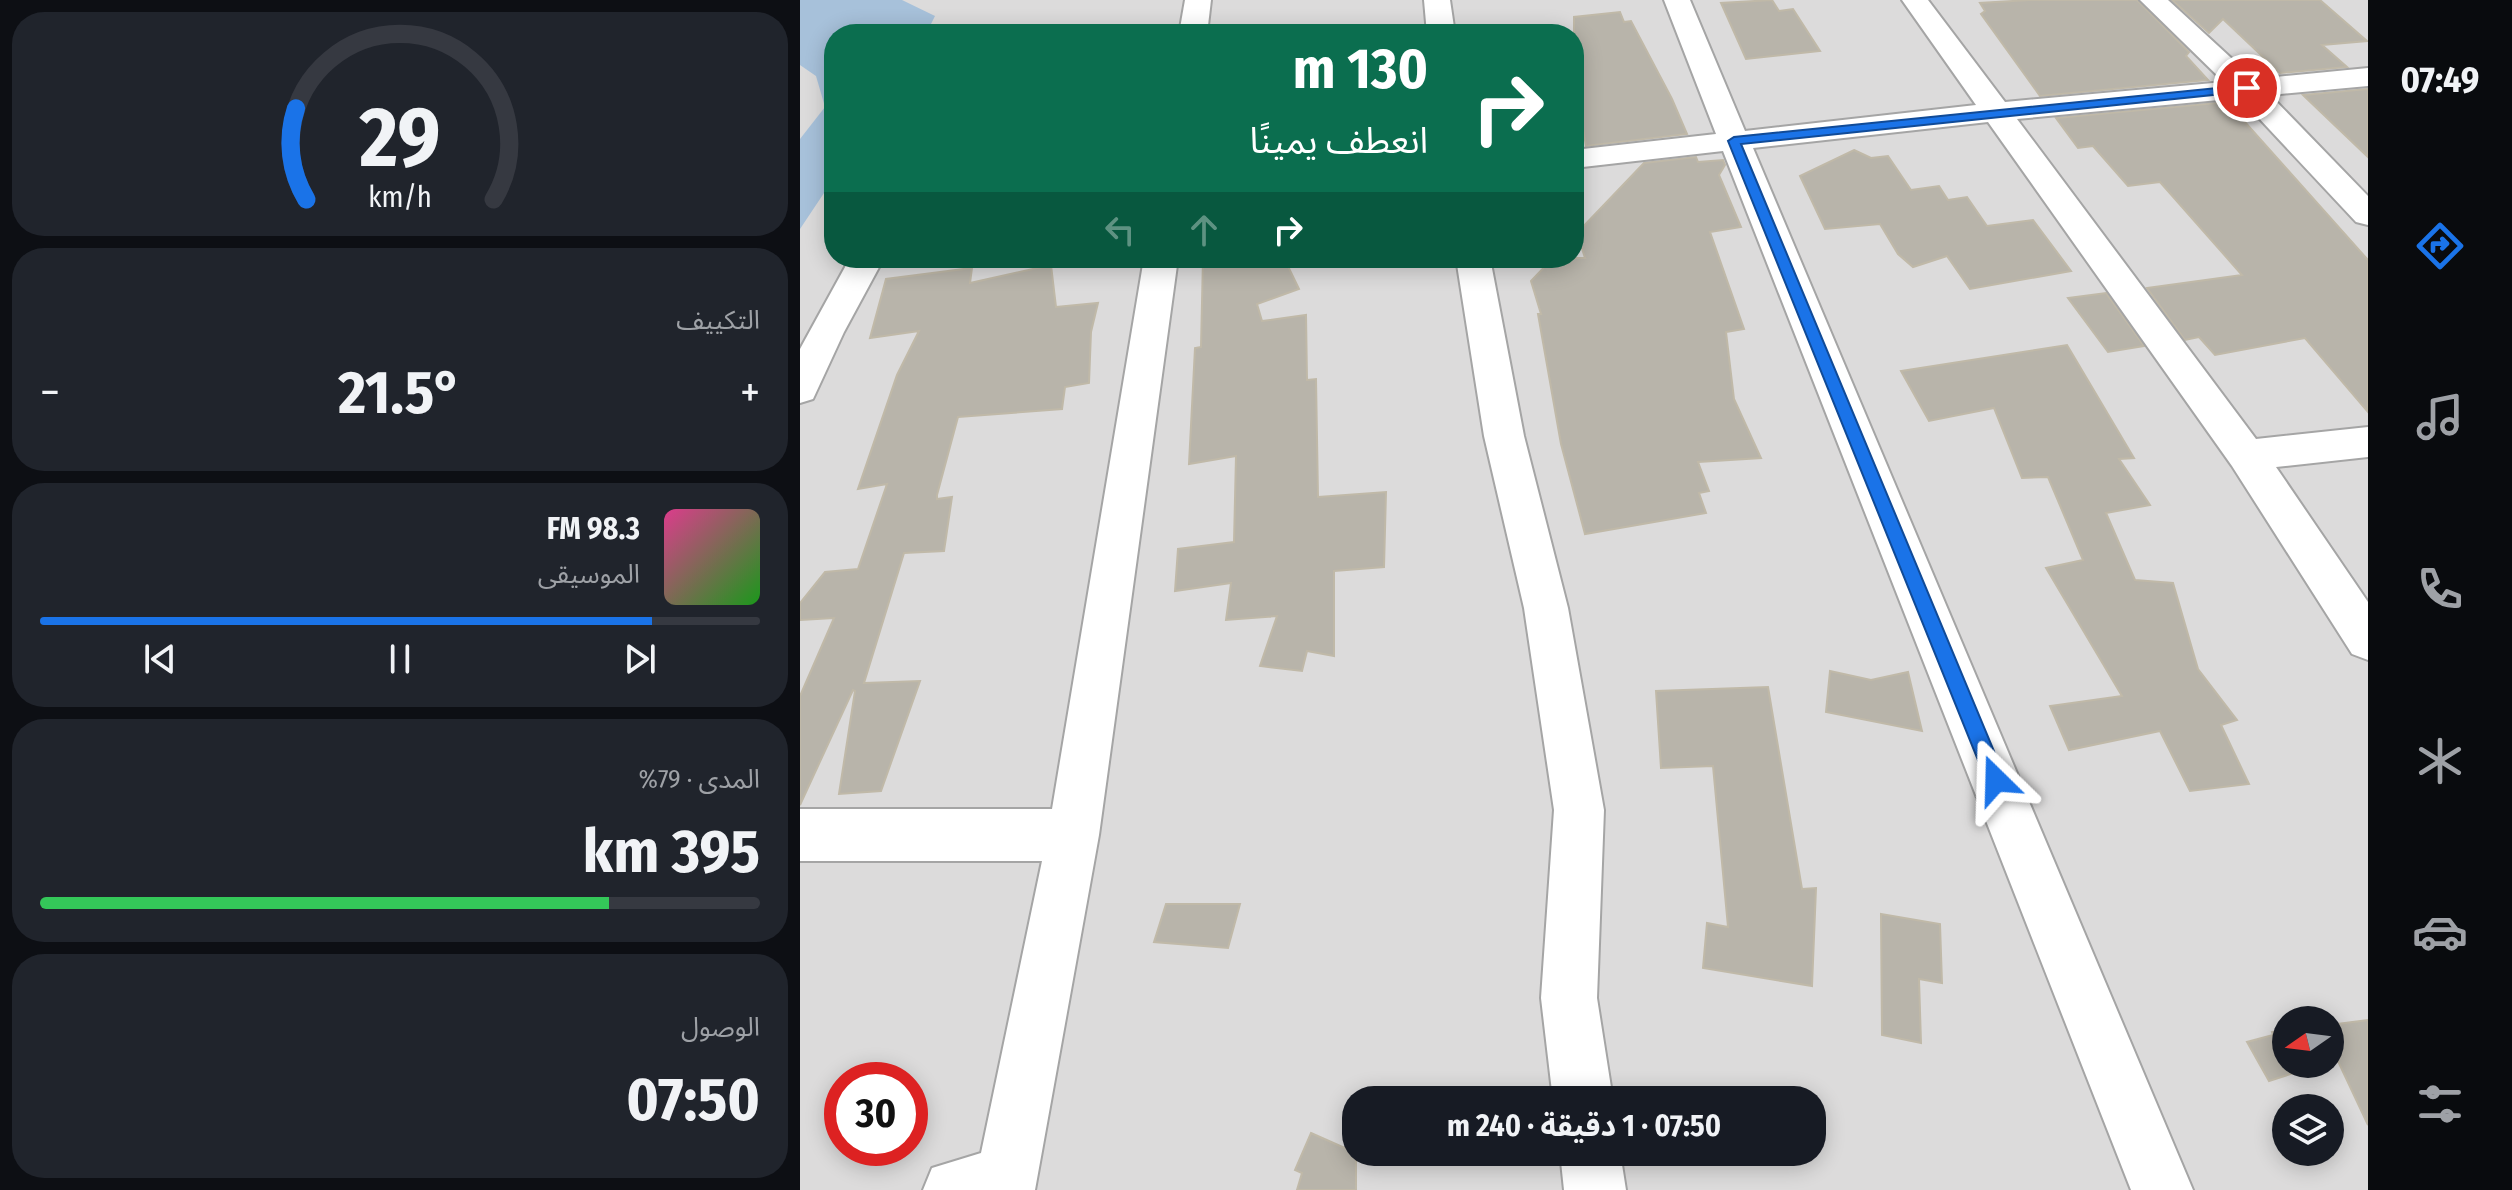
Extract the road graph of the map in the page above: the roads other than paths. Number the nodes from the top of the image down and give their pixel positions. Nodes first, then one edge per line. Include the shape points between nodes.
1 (1198, 0) edge
2 (1437, 0) edge
3 (1677, 0) edge
4 (1915, 0) edge
5 (2153, 0) edge
6 (1194, 24) edge
7 (1440, 24) edge
8 (2368, 77) edge
9 (2247, 88) junction
10 (1995, 112) junction
11 (1734, 141) junction
12 (1584, 158) edge
13 (2368, 215) edge
14 (861, 268) edge
15 (1159, 268) edge
16 (1475, 268) edge
17 (800, 389) edge
18 (2368, 442) edge
19 (2246, 455) junction
20 (2368, 640) edge
21 (800, 835) edge
22 (1073, 835) junction
23 (1581, 1086) edge
24 (1592, 1166) edge
25 (987, 1186) edge
26 (1595, 1190) edge
27 (2162, 1190) edge

1 - 6 street
2 - 7 street
3 - 11 street
4 - 10 street
5 - 9 street
8 - 9 street
9 - 10 street
9 - 13 street
10 - 11 street
10 - 19 street
11 - 12 street
11 - 27 street
14 - 17 street
15 - 22 street
16 - 23 street via 1504,436 1546,608 1579,810 1569,998
18 - 19 street
19 - 20 street
21 - 22 street
22 - 25 street
24 - 26 street

